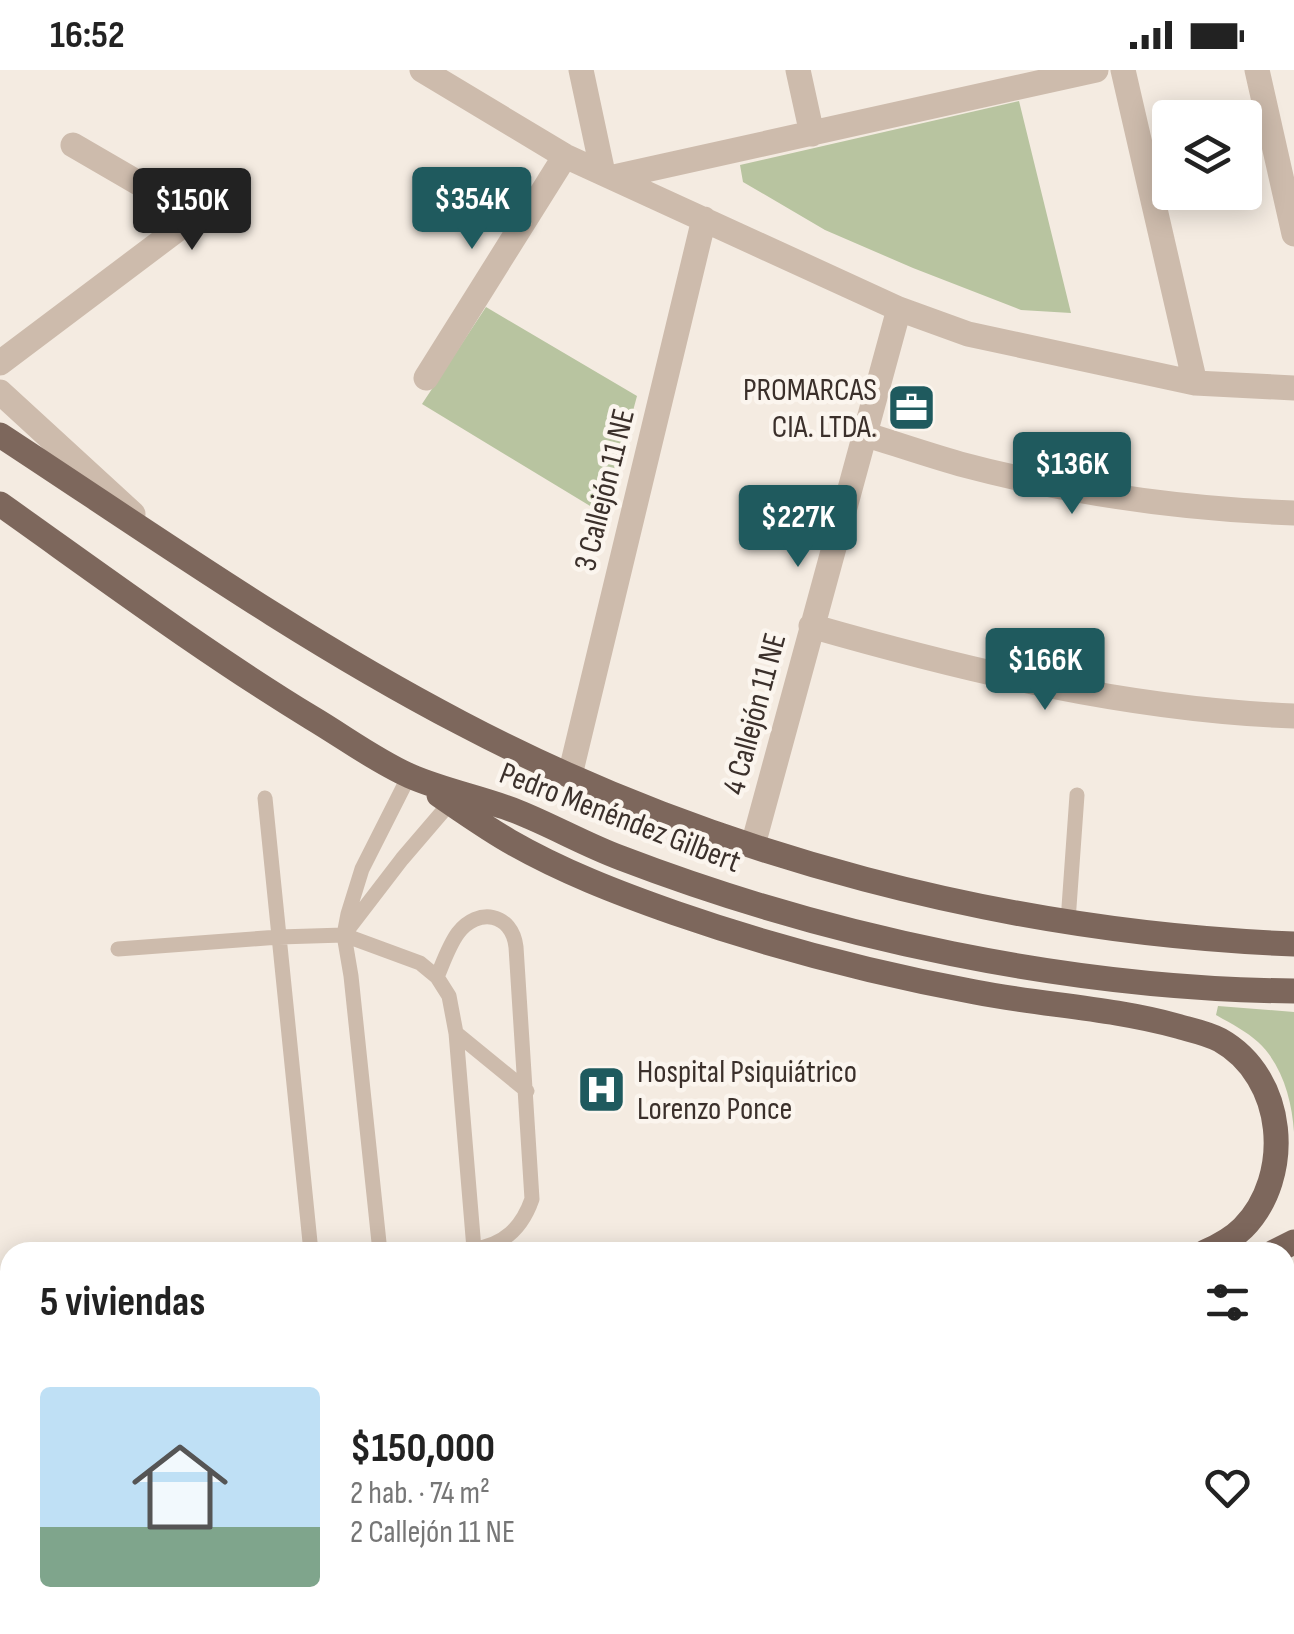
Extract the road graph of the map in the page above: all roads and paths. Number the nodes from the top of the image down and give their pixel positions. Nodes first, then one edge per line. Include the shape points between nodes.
1 (422, 70) edge
2 (581, 70) edge
3 (798, 70) edge
4 (1096, 70) edge
5 (1123, 70) edge
6 (1257, 70) edge
7 (1018, 78) edge
8 (812, 134) junction
9 (73, 145) dead end
10 (565, 156) junction
11 (608, 176) junction
12 (704, 220) junction
13 (1294, 234) edge
14 (899, 310) junction
15 (0, 363) edge
16 (426, 378) dead end
17 (1196, 383) junction
18 (1294, 388) edge
19 (0, 392) edge
20 (0, 434) edge
21 (864, 434) junction
22 (0, 504) edge
23 (1294, 513) edge
24 (162, 541) junction
25 (811, 626) junction
26 (1294, 716) edge
27 (410, 776) junction
28 (570, 776) junction
29 (1077, 795) dead end
30 (266, 798) dead end
31 (450, 803) junction
32 (754, 846) junction
33 (1068, 921) junction
34 (1294, 935) edge
35 (344, 936) junction
36 (279, 938) junction
37 (1232, 941) junction
38 (1294, 944) edge
39 (118, 950) dead end
40 (437, 977) junction
41 (1294, 991) edge
42 (456, 1033) junction
43 (527, 1092) junction
44 (310, 1242) edge
45 (379, 1242) edge
46 (473, 1242) edge
47 (501, 1242) edge
48 (1224, 1242) edge

1 - 10 street
2 - 11 street
3 - 8 street
4 - 7 street
5 - 17 street
6 - 13 street
7 - 8 street
8 - 11 street
9 - 15 street via 178,206 182,218 178,229
10 - 11 street
10 - 16 street
11 - 12 street
12 - 14 street
12 - 28 street, 3 Callejón 11 NE
14 - 17 street via 968,334
14 - 21 street, 4 Callejón 11 NE
17 - 18 street
19 - 24 street, Pedro Menéndez Gilbert
20 - 24 main road, Pedro Menéndez Gilbert
21 - 23 street via 1057,486
21 - 25 street, 4 Callejón 11 NE
22 - 27 main road, Pedro Menéndez Gilbert via 265,689
24 - 28 main road, Pedro Menéndez Gilbert via 359,668
25 - 26 street via 1044,685
25 - 32 street, 4 Callejón 11 NE
27 - 31 main road
27 - 35 lane via 362,869
27 - 41 main road, Pedro Menéndez Gilbert via 516,811 620,858 850,930 1026,967 1159,985
28 - 32 main road, Pedro Menéndez Gilbert
29 - 33 lane
30 - 36 lane
31 - 35 lane
31 - 48 main road via 509,841 606,888 826,961 1215,1037 1255,1068 1270,1095 1279,1146 1265,1199
32 - 33 main road, Pedro Menéndez Gilbert via 871,880
33 - 37 main road, Pedro Menéndez Gilbert
34 - 37 main road
35 - 36 lane
35 - 40 lane via 420,963
35 - 45 lane
36 - 39 lane
36 - 44 lane
37 - 38 main road, Pedro Menéndez Gilbert
40 - 42 lane via 449,996
40 - 43 lane via 467,924 487,917 509,926
42 - 43 lane
42 - 46 lane
43 - 47 lane via 532,1200

